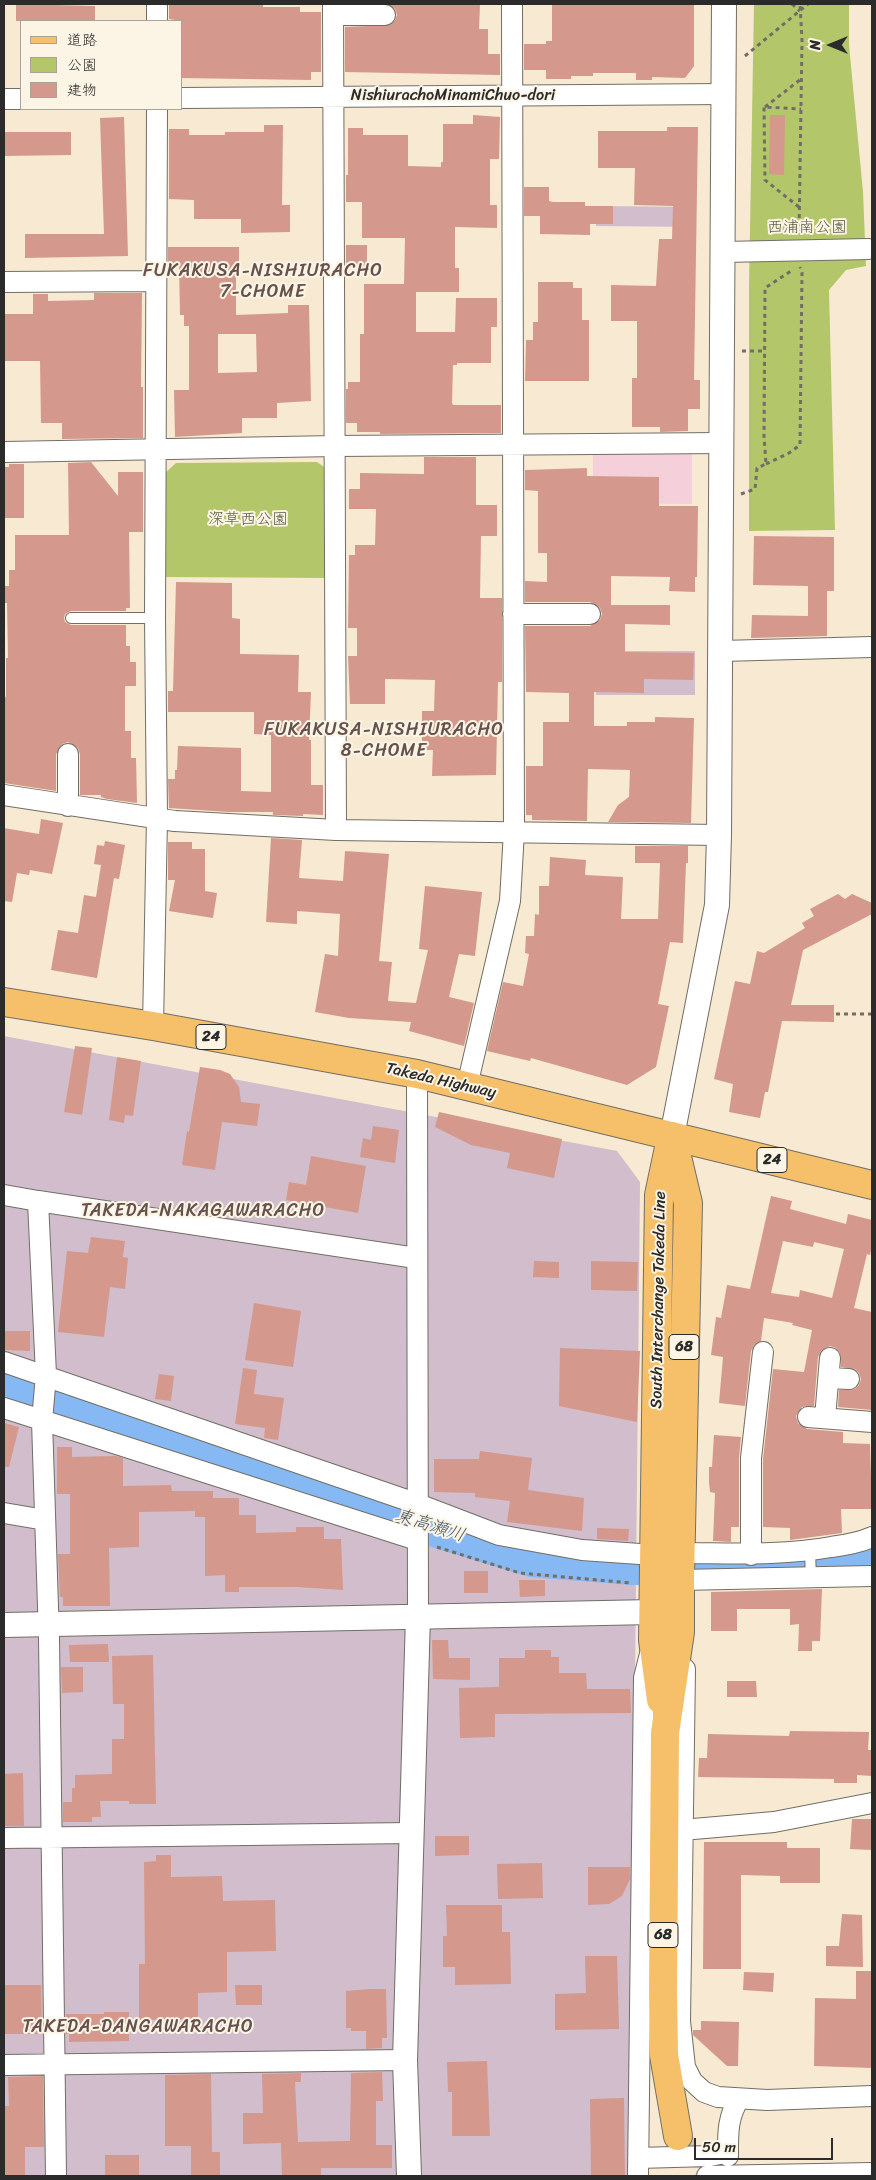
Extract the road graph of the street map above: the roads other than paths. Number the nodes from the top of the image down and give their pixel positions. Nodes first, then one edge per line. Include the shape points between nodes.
1 (157, 4) edge
2 (512, 4) edge
3 (724, 4) edge
4 (333, 10) edge
5 (385, 15) dead end
6 (157, 20) edge
7 (724, 94) junction
8 (511, 95) junction
9 (333, 96) junction
10 (182, 98) edge
11 (4, 99) edge
12 (20, 99) edge
13 (157, 110) edge
14 (870, 249) dead end
15 (723, 252) junction
16 (156, 281) junction
17 (4, 282) edge
18 (722, 443) junction
19 (513, 445) junction
20 (336, 446) junction
21 (156, 450) junction
22 (4, 452) edge
23 (513, 614) junction
24 (590, 614) dead end
25 (71, 618) dead end
26 (154, 618) junction
27 (872, 647) edge
28 (721, 651) junction
29 (68, 754) dead end
30 (4, 795) edge
31 (68, 806) junction
32 (157, 818) junction
33 (336, 830) junction
34 (514, 831) junction
35 (720, 834) junction
36 (4, 1002) edge
37 (153, 1026) junction
38 (417, 1074) junction
39 (467, 1086) junction
40 (672, 1136) junction
41 (872, 1185) edge
42 (4, 1196) edge
43 (38, 1201) junction
44 (416, 1258) junction
45 (763, 1352) dead end
46 (4, 1362) edge
47 (46, 1378) junction
48 (849, 1379) dead end
49 (4, 1408) edge
50 (43, 1418) junction
51 (872, 1422) edge
52 (418, 1507) junction
53 (4, 1513) edge
54 (45, 1520) junction
55 (872, 1537) edge
56 (417, 1539) junction
57 (750, 1555) junction
58 (810, 1555) junction
59 (665, 1568) junction
60 (811, 1576) junction
61 (872, 1576) edge
62 (653, 1612) junction
63 (418, 1616) junction
64 (49, 1624) junction
65 (4, 1625) edge
66 (680, 1632) junction
67 (653, 1640) junction
68 (665, 1733) junction
69 (872, 1803) edge
70 (682, 1830) junction
71 (411, 1832) junction
72 (52, 1837) junction
73 (4, 1838) edge
74 (405, 2060) junction
75 (54, 2064) junction
76 (4, 2065) edge
77 (872, 2096) edge
78 (739, 2099) junction
79 (678, 2136) tunnel mouth
80 (728, 2144) junction
81 (639, 2172) edge
82 (872, 2173) edge
83 (56, 2176) edge
84 (409, 2176) edge
85 (708, 2176) edge
86 (728, 2176) edge

1 - 6 street
2 - 8 street
3 - 7 street
4 - 5 street
4 - 9 street
7 - 8 street, NishiurachoMinamiChuo-dori
7 - 15 street
8 - 9 street, NishiurachoMinamiChuo-dori
8 - 19 street
9 - 10 street, NishiurachoMinamiChuo-dori
9 - 20 street
11 - 12 street
13 - 16 street
14 - 15 street
15 - 18 street
16 - 17 street
16 - 21 street
18 - 19 street
18 - 28 street
19 - 20 street
19 - 23 street
20 - 21 street
20 - 33 street
21 - 22 street
21 - 26 street
23 - 24 street
23 - 34 street
25 - 26 lane
26 - 32 street
27 - 28 street
28 - 35 street
29 - 31 street
30 - 31 street
31 - 32 street
32 - 33 street
32 - 37 street
33 - 34 street
34 - 35 street
34 - 39 street via 510,901
35 - 40 street via 717,905
36 - 37 main road, Takeda Highway / 24
37 - 38 main road, Takeda Highway / 24
38 - 39 main road, Takeda Highway / 24
38 - 44 street
39 - 40 main road, Takeda Highway / 24
40 - 41 main road, Takeda Highway / 24
40 - 59 main road, South Interchange Takeda Line / 68 via 688,1204
42 - 43 street
43 - 44 street
43 - 47 street
44 - 52 street
45 - 57 street via 751,1458
46 - 47 street
47 - 50 street
47 - 52 street
48 - 51 street via 830,1368 816,1417
49 - 50 street
50 - 54 street
50 - 56 street
52 - 56 street
52 - 59 street via 499,1536
53 - 54 street
54 - 64 street
55 - 58 street
56 - 63 street
57 - 58 street
57 - 59 street
58 - 60 lane
59 - 60 street
59 - 62 main road, South Interchange Takeda Line / 68
59 - 66 main road, South Interchange Takeda Line / 68
60 - 61 street
62 - 63 street
62 - 67 main road, South Interchange Takeda Line / 68
63 - 64 street
63 - 71 street
64 - 65 street
64 - 72 street
66 - 68 main road, South Interchange Takeda Line / 68
66 - 70 street via 685,1668
67 - 68 main road, South Interchange Takeda Line / 68
67 - 81 street via 644,1678
68 - 79 main road, South Interchange Takeda Line / 68 via 664,2037
69 - 70 street via 774,1822
70 - 78 street via 680,2021 685,2067 692,2081 704,2092 718,2098
71 - 72 street
71 - 74 street
72 - 73 street
72 - 75 street
74 - 75 street
74 - 84 street
75 - 76 street
75 - 83 street
77 - 78 street
78 - 80 street via 728,2125
80 - 81 street via 720,2154
80 - 86 street
82 - 86 street
85 - 86 street

